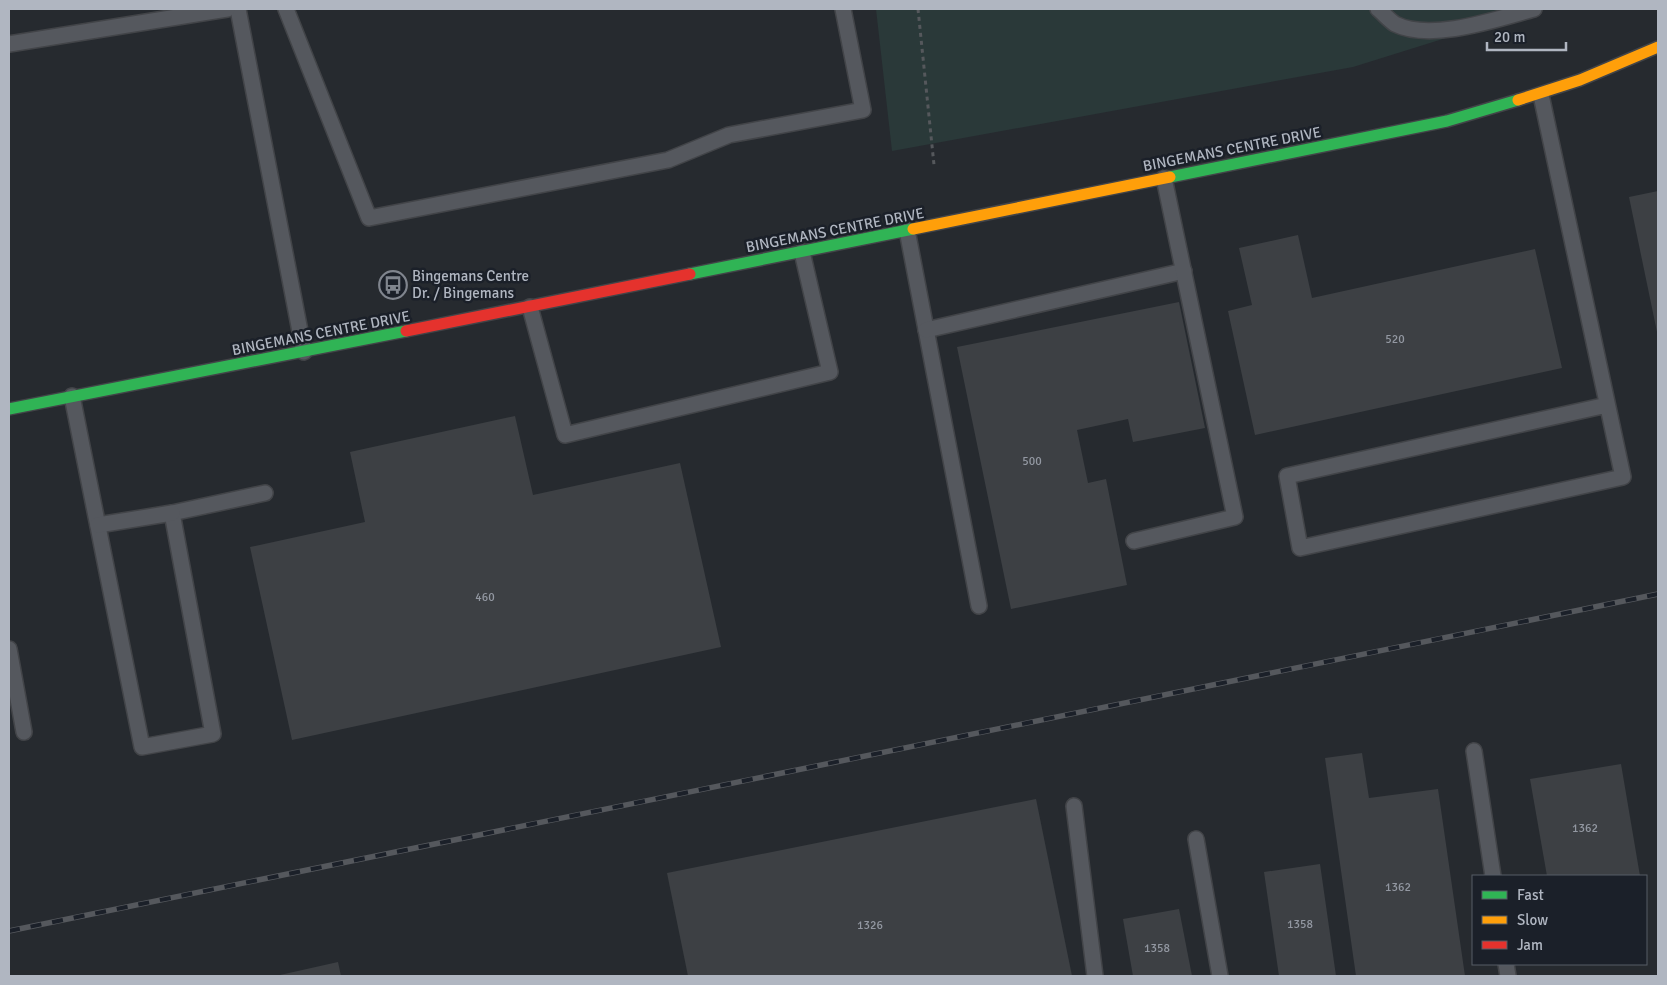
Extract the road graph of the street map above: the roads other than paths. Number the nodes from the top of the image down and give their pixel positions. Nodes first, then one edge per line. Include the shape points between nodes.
1 (227, 9) edge
2 (238, 9) edge
3 (286, 9) edge
4 (843, 9) edge
5 (1378, 9) edge
6 (1534, 9) edge
7 (9, 44) edge
8 (1658, 47) edge
9 (1541, 95) junction
10 (1164, 178) junction
11 (907, 230) junction
12 (802, 252) junction
13 (1184, 271) junction
14 (530, 307) junction
15 (926, 330) junction
16 (304, 352) junction
17 (72, 396) junction
18 (1607, 405) junction
19 (9, 409) edge
20 (265, 493) dead end
21 (172, 513) junction
22 (98, 525) junction
23 (1134, 540) dead end
24 (979, 606) dead end
25 (9, 649) edge
26 (24, 732) dead end
27 (1474, 750) dead end
28 (1074, 806) dead end
29 (1196, 839) dead end
30 (1493, 875) edge
31 (1095, 976) edge
32 (1220, 976) edge

1 - 7 lane
2 - 16 lane
3 - 4 lane via 369,218 668,160 729,135 863,110
5 - 6 lane via 1396,24 1426,31 1471,25
8 - 9 main road, BINGEMANS CENTRE DRIVE
9 - 10 main road, BINGEMANS CENTRE DRIVE via 1447,121
9 - 18 lane
10 - 11 main road, BINGEMANS CENTRE DRIVE
10 - 13 lane
11 - 12 main road, BINGEMANS CENTRE DRIVE
11 - 15 lane
12 - 14 main road, BINGEMANS CENTRE DRIVE
12 - 14 lane via 830,372 565,435
13 - 15 lane
13 - 23 lane via 1234,517
14 - 16 main road, BINGEMANS CENTRE DRIVE
15 - 24 lane
16 - 17 main road, BINGEMANS CENTRE DRIVE
17 - 19 main road, BINGEMANS CENTRE DRIVE
17 - 22 lane
18 - 18 lane via 1623,477 1300,548 1286,476
20 - 21 lane
21 - 22 lane
21 - 22 lane via 213,734 142,747
25 - 26 lane
27 - 30 lane
28 - 31 lane
29 - 32 lane

